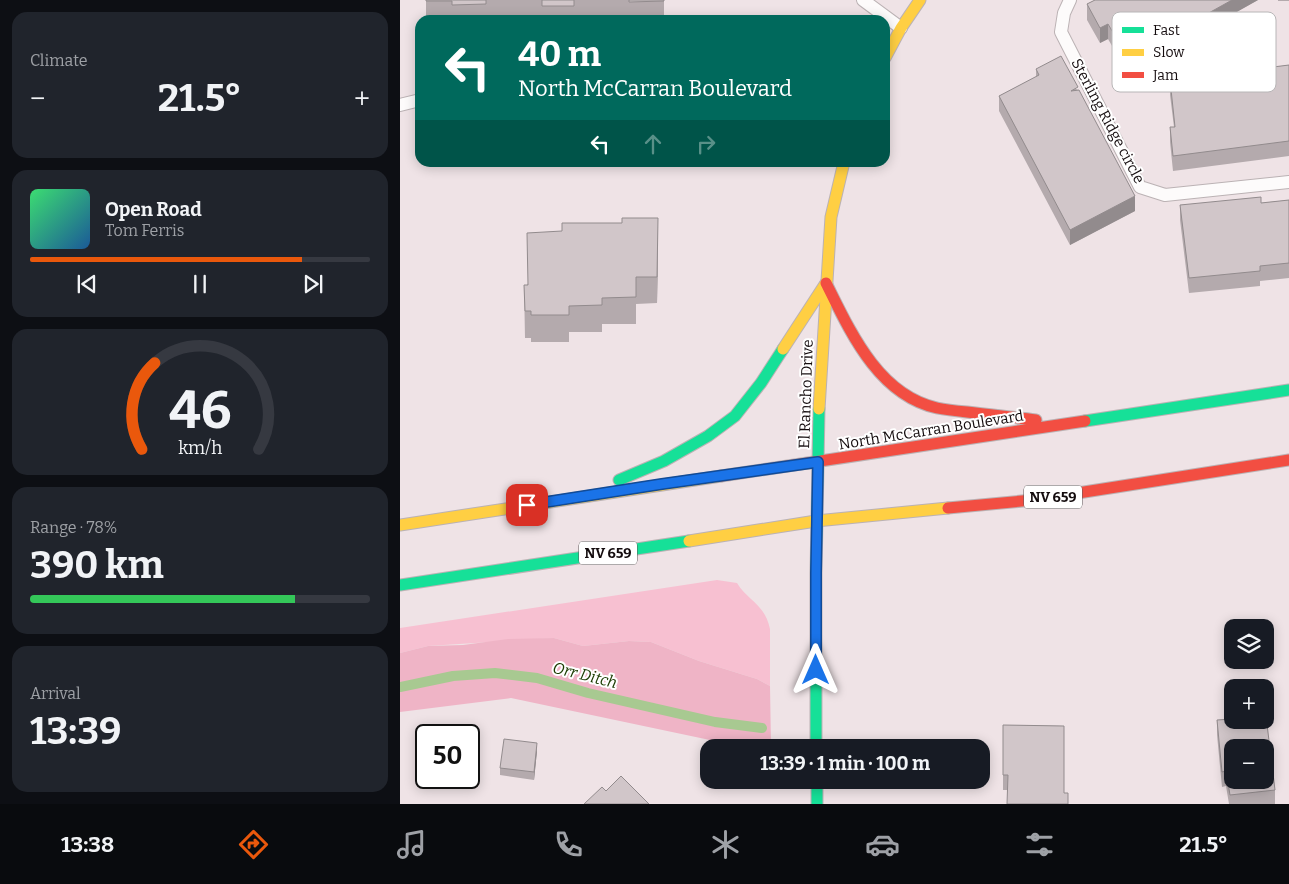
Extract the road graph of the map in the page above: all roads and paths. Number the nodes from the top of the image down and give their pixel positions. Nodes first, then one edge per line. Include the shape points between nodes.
1 (863, 0) edge
2 (920, 0) edge
3 (1070, 0) edge
4 (883, 15) edge
5 (890, 20) edge
6 (901, 28) junction
7 (890, 49) edge
8 (415, 101) edge
9 (400, 105) edge
10 (843, 167) edge
11 (1289, 182) edge
12 (826, 283) junction
13 (1289, 390) edge
14 (1071, 424) junction
15 (1289, 460) edge
16 (818, 462) junction
17 (581, 497) junction
18 (816, 521) junction
19 (400, 525) edge
20 (400, 585) edge
21 (816, 739) edge
22 (816, 789) edge
23 (817, 804) edge

1 - 4 lane
2 - 6 main road
3 - 11 lane, Sterling Ridge circle via 1061,32 1140,187 1165,195
5 - 6 lane
6 - 7 main road
8 - 9 lane
10 - 12 main road, El Rancho Drive via 831,217
12 - 14 main road via 869,361 882,376 914,399 936,408
12 - 16 main road, El Rancho Drive
12 - 17 main road via 761,383 735,416 664,461
13 - 14 main road, North McCarran Boulevard
14 - 16 main road, North McCarran Boulevard
15 - 18 main road, NV 659 via 1032,500
16 - 17 main road, North McCarran Boulevard
16 - 18 main road, El Rancho Drive
17 - 19 main road, North McCarran Boulevard
18 - 20 main road, NV 659
18 - 21 main road, El Rancho Drive
22 - 23 main road

